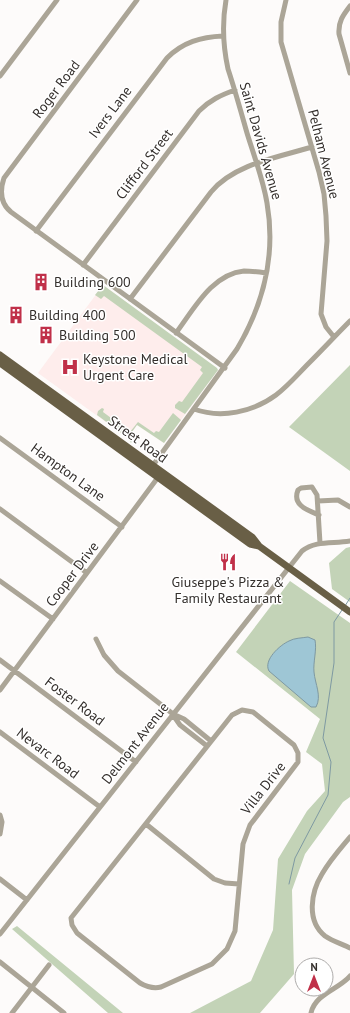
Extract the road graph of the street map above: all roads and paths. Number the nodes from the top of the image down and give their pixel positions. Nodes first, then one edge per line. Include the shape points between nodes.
1 (57, 0) edge
2 (137, 0) edge
3 (226, 0) edge
4 (286, 0) edge
5 (350, 6) edge
6 (223, 36) junction
7 (350, 73) edge
8 (0, 76) edge
9 (235, 90) junction
10 (312, 147) junction
11 (257, 164) junction
12 (1, 195) edge
13 (36, 231) junction
14 (83, 265) junction
15 (266, 273) junction
16 (130, 299) junction
17 (350, 321) edge
18 (176, 333) junction
19 (334, 337) junction
20 (0, 355) edge
21 (0, 363) edge
22 (225, 368) junction
23 (194, 409) junction
24 (0, 438) edge
25 (151, 468) junction
26 (160, 474) junction
27 (318, 501) junction
28 (350, 507) edge
29 (0, 509) edge
30 (319, 515) junction
31 (122, 527) junction
32 (350, 541) edge
33 (320, 543) junction
34 (288, 568) junction
35 (87, 573) junction
36 (0, 581) edge
37 (350, 612) edge
38 (53, 619) junction
39 (96, 639) dead end
40 (0, 660) edge
41 (14, 671) junction
42 (0, 690) edge
43 (173, 714) junction
44 (0, 732) edge
45 (211, 741) junction
46 (207, 746) junction
47 (136, 762) junction
48 (100, 807) junction
49 (0, 815) edge
50 (146, 824) junction
51 (0, 834) edge
52 (350, 837) edge
53 (0, 879) edge
54 (239, 884) junction
55 (27, 900) junction
56 (0, 934) edge
57 (350, 948) edge
58 (0, 962) edge
59 (49, 965) dead end
60 (350, 976) edge
61 (32, 988) junction
62 (12, 1013) edge
63 (64, 1013) edge
64 (312, 1013) edge

1 - 8 street
2 - 12 street, Roger Road via 4,178
3 - 6 street, Saint Davids Avenue
4 - 10 street, Pelham Avenue via 281,22 282,42
5 - 7 street via 338,28
6 - 9 street, Saint Davids Avenue via 226,60
6 - 13 street, Ivers Lane via 192,41 167,58
9 - 11 street, Saint Davids Avenue
9 - 14 street, Clifford Street via 216,98 199,110
10 - 11 street
10 - 19 street, Pelham Avenue via 323,188 327,226 321,314 326,327
11 - 15 street, Saint Davids Avenue via 269,223
11 - 16 street via 230,174 214,188
12 - 13 street via 8,210
13 - 14 street
14 - 16 street
15 - 18 street via 244,271 221,279 207,292
15 - 22 street, Saint Davids Avenue via 253,318
16 - 18 street
17 - 19 street
18 - 22 street
19 - 23 street via 283,389 265,402 230,413 214,414
20 - 25 main road, Street Road
21 - 25 main road, Street Road
22 - 23 street, Saint Davids Avenue
23 - 25 street, Saint Davids Avenue
24 - 31 street, Hampton Lane
25 - 26 main road, Street Road
26 - 31 street, Cooper Drive
26 - 34 main road, Street Road via 250,544 259,546
27 - 28 street via 338,500
27 - 30 street
27 - 30 street via 318,495 312,487 298,490 297,502 306,510
29 - 35 street
30 - 33 street
31 - 35 street, Cooper Drive
32 - 33 street
33 - 34 street, Delmont Avenue via 304,549
34 - 37 main road, Street Road
34 - 43 street, Delmont Avenue
35 - 38 street, Cooper Drive
36 - 38 street
38 - 41 street, Cooper Drive
39 - 43 street via 114,667
40 - 41 street, Foster Road
41 - 42 street, Cooper Drive
41 - 47 street, Foster Road
43 - 45 street via 184,719
43 - 46 street via 180,725
43 - 47 street, Delmont Avenue
44 - 48 street, Nevarc Road
45 - 46 street, Villa Drive
45 - 54 street, Villa Drive via 232,715 238,711 249,711 294,745 298,753 296,765 246,831
46 - 50 street, Villa Drive
47 - 48 street, Delmont Avenue
48 - 55 street, Delmont Avenue
49 - 51 street
50 - 54 street via 214,878 225,883
50 - 54 street, Villa Drive via 71,918 73,929 77,933 140,983 151,988 162,987 212,964 221,956 231,942 234,931
52 - 57 street via 321,875 312,909 314,921 324,935
53 - 55 street
55 - 56 street, Delmont Avenue
58 - 61 street
59 - 61 street
60 - 64 street via 320,998
61 - 62 street
61 - 63 street

